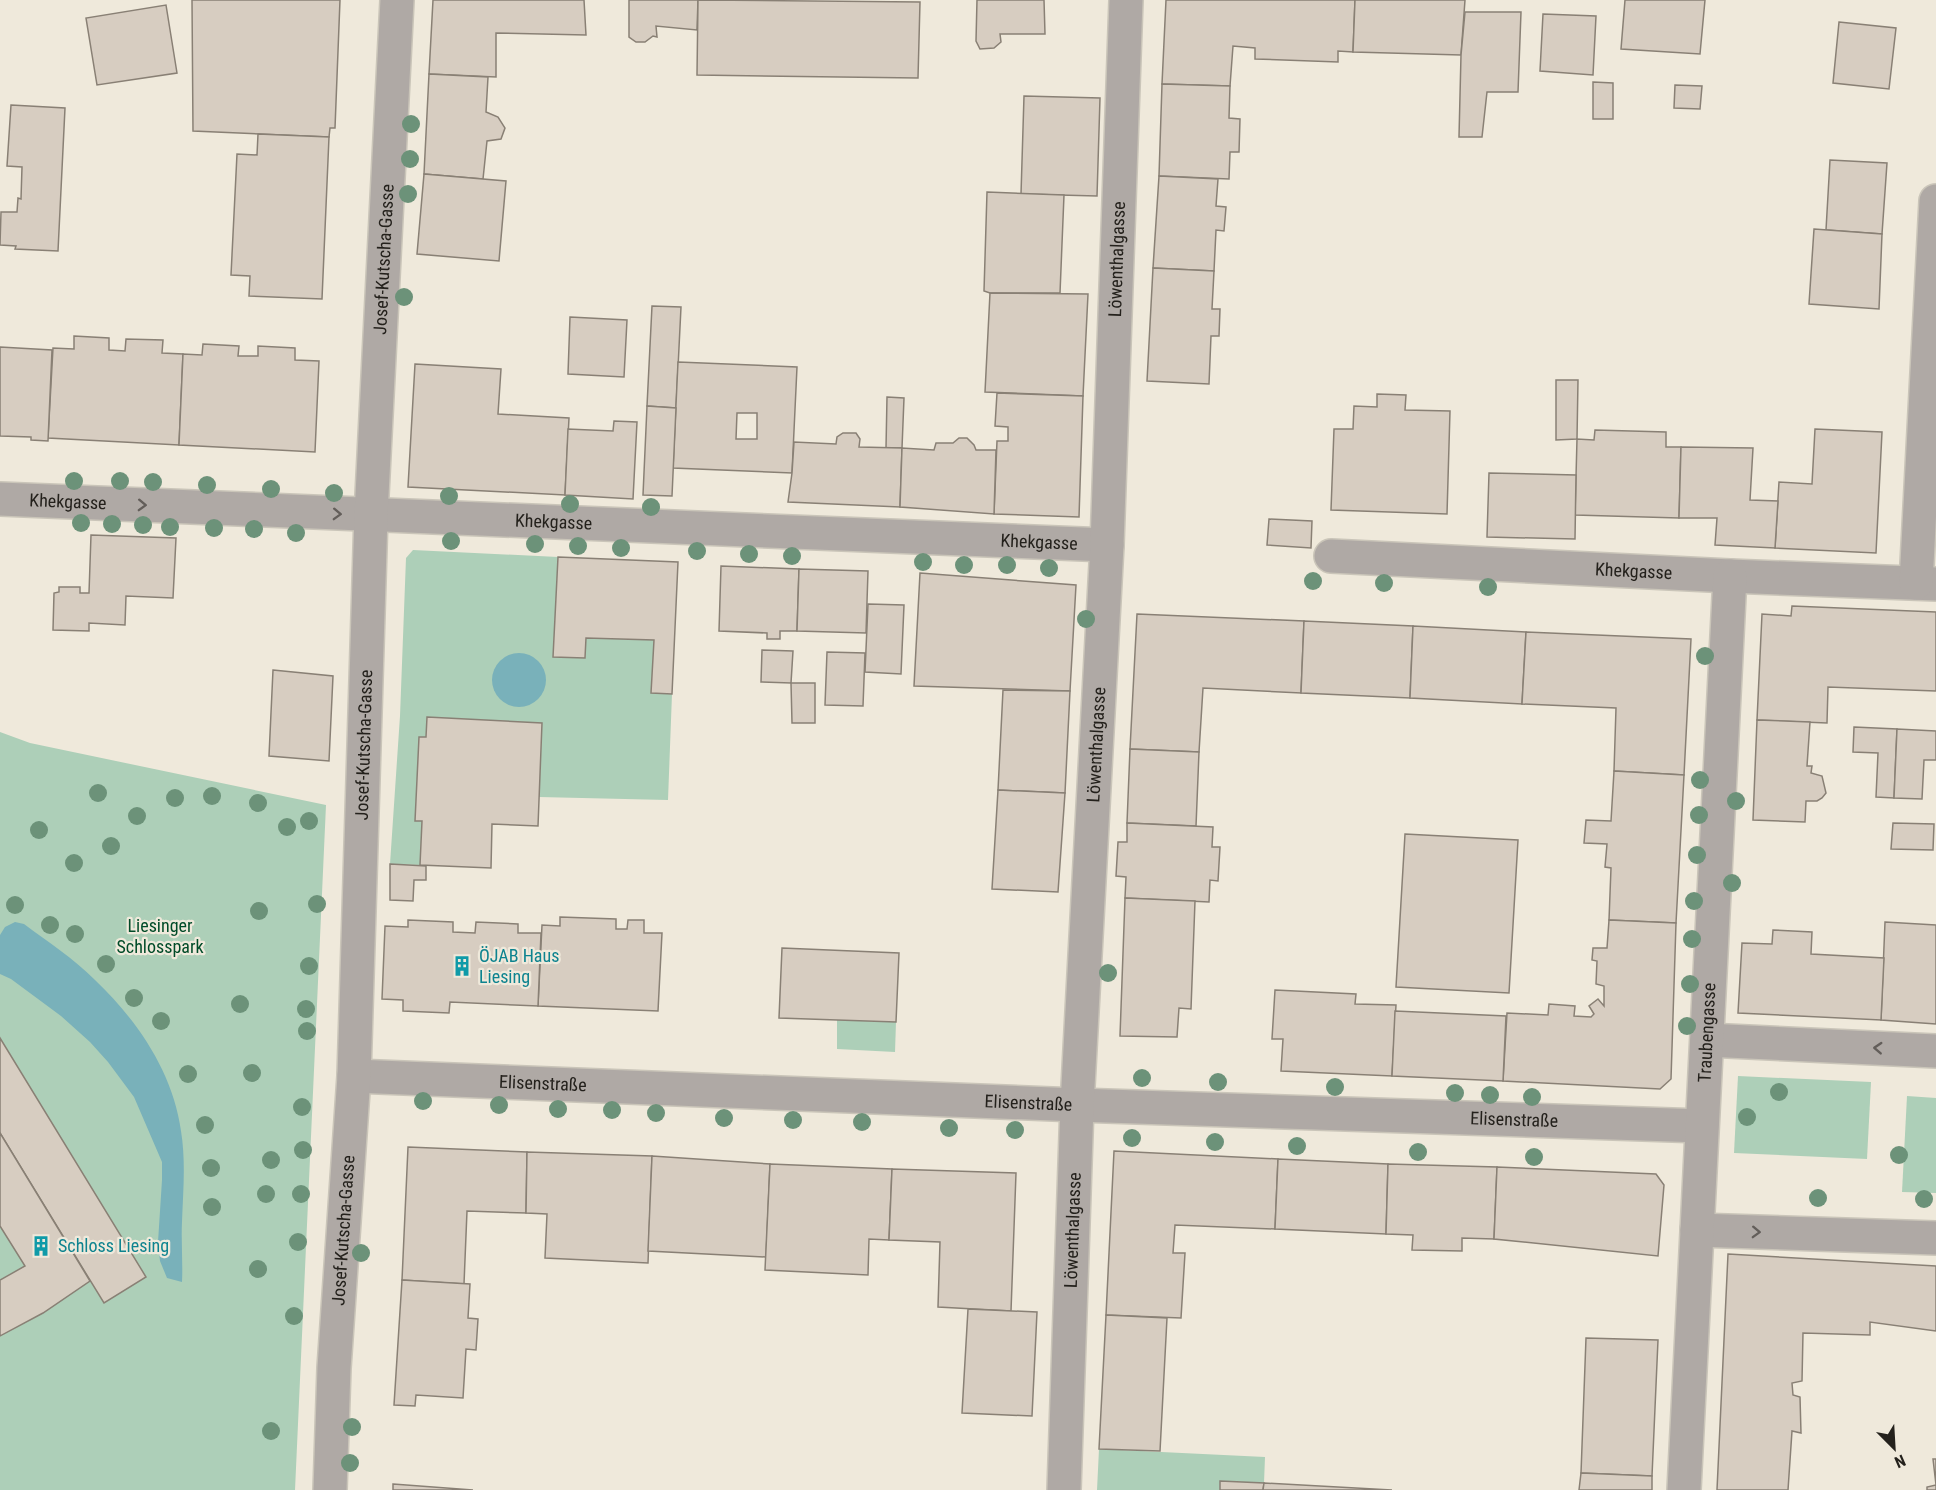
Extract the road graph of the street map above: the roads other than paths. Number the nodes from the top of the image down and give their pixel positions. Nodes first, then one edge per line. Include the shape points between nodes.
1 (397, 0) edge
2 (1126, 0) edge
3 (1936, 201) edge
4 (0, 499) edge
5 (371, 515) junction
6 (1107, 545) junction
7 (1331, 556) dead end
8 (1731, 576) junction
9 (1926, 583) edge
10 (1707, 1040) junction
11 (1936, 1051) edge
12 (354, 1076) junction
13 (1077, 1105) junction
14 (1702, 1126) junction
15 (1697, 1230) junction
16 (1936, 1238) edge
17 (330, 1490) edge
18 (1064, 1490) edge
19 (1684, 1490) edge

1 - 5 street, Josef-Kutscha-Gasse
2 - 6 street, Löwenthalgasse
3 - 9 street
4 -> 5 street, Khekgasse
5 - 6 street, Khekgasse
5 - 12 street, Josef-Kutscha-Gasse
6 - 13 street, Löwenthalgasse
7 - 8 street, Khekgasse
8 - 9 street, Khekgasse
8 - 10 street, Traubengasse
11 -> 10 street
10 - 14 street, Traubengasse
12 - 13 street, Elisenstraße
12 - 17 street, Josef-Kutscha-Gasse via 334,1368
13 - 14 street, Elisenstraße
13 - 18 street, Löwenthalgasse
14 - 15 street, Traubengasse
15 -> 16 street
15 - 19 street, Traubengasse

